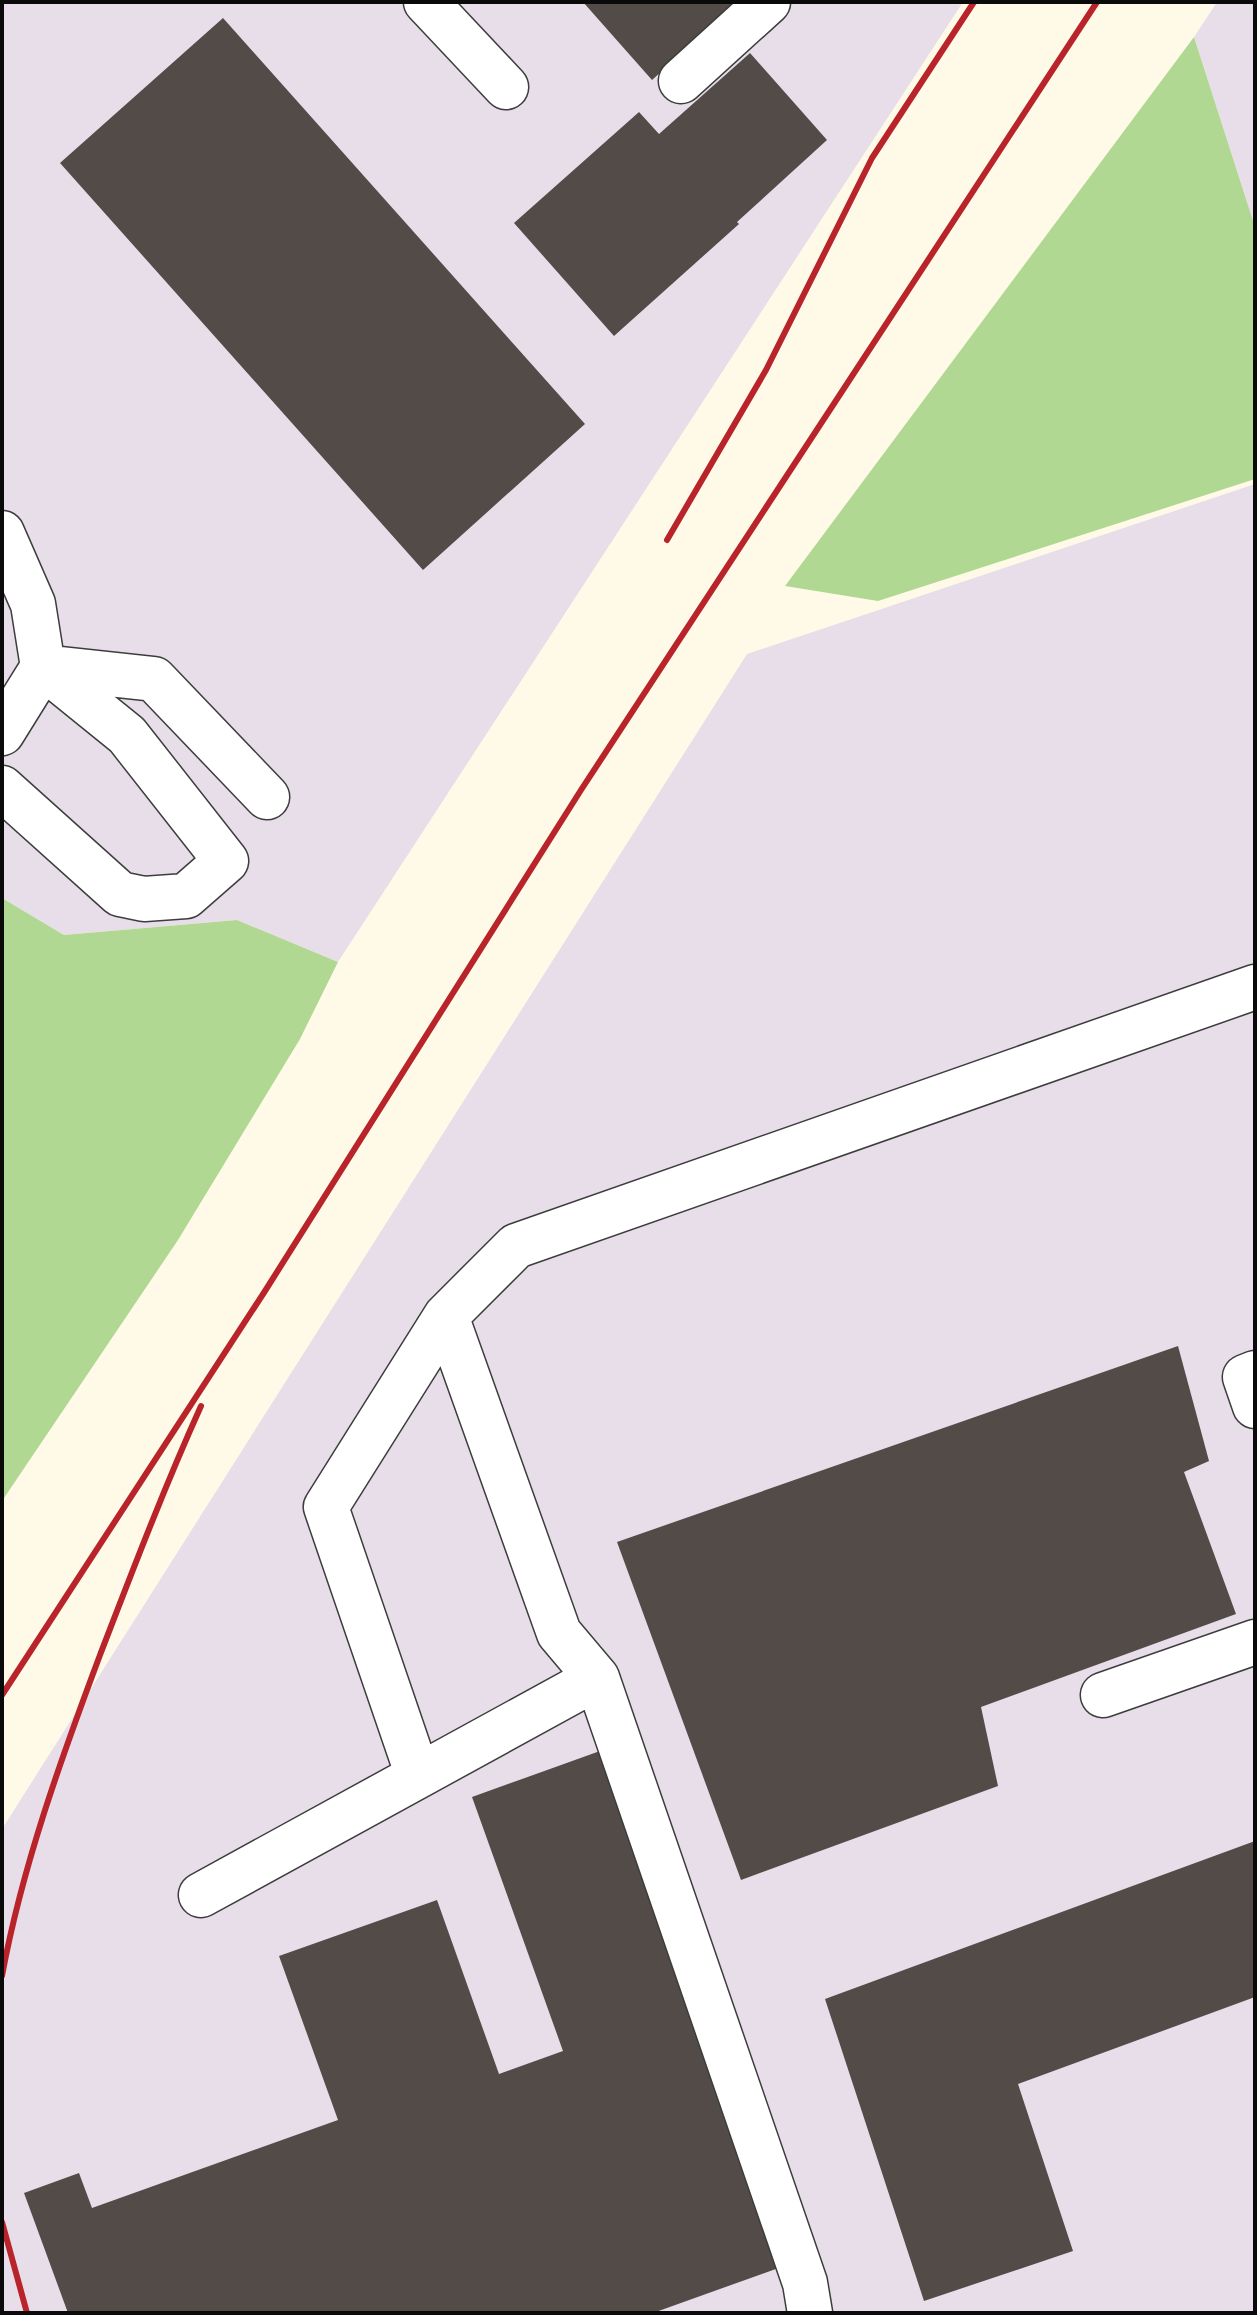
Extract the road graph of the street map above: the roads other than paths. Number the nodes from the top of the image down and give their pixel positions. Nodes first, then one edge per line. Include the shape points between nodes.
1 (426, 2) edge
2 (768, 2) edge
3 (681, 81) dead end
4 (506, 87) dead end
5 (2, 533) edge
6 (43, 667) junction
7 (2, 733) edge
8 (2, 788) edge
9 (267, 797) dead end
10 (1255, 987) edge
11 (446, 1316) junction
12 (1255, 1373) edge
13 (1255, 1406) edge
14 (1255, 1642) edge
15 (597, 1678) junction
16 (1103, 1695) dead end
17 (418, 1776) junction
18 (201, 1895) dead end
19 (810, 2313) edge

1 - 4 lane
2 - 3 lane
5 - 6 lane via 33,604
6 - 7 lane
6 - 8 lane via 127,735 226,861 186,896 144,899 120,894
6 - 9 lane via 154,679
10 - 11 lane via 516,1246
11 - 15 lane via 559,1633
11 - 17 lane via 326,1507
12 - 13 lane via 1245,1377
14 - 16 lane
15 - 17 lane
15 - 19 lane via 805,2283
17 - 18 lane

